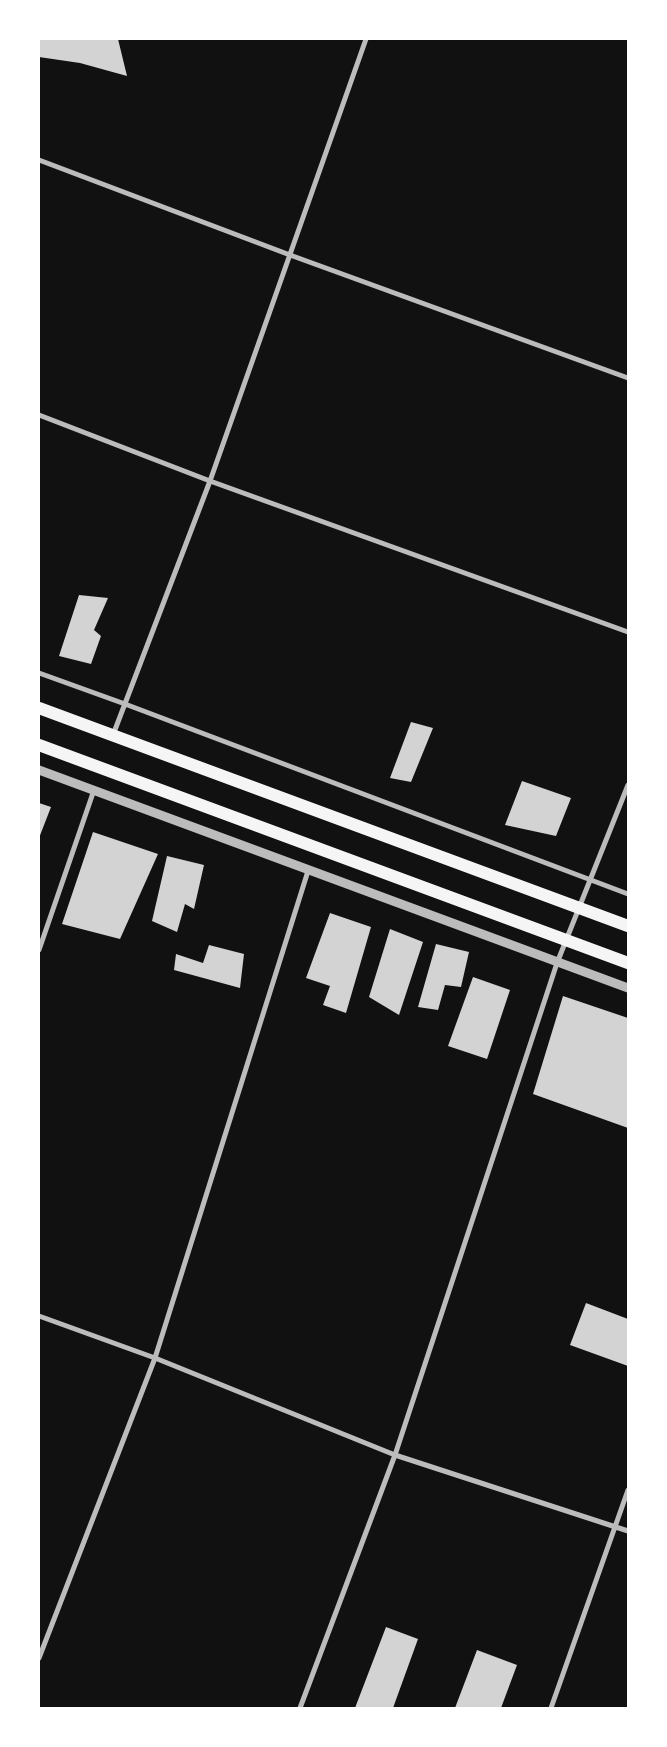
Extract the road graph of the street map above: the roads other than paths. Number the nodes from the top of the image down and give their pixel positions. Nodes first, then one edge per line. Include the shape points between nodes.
1 (366, 39) edge
2 (39, 160) edge
3 (290, 255) junction
4 (628, 378) edge
5 (39, 415) edge
6 (210, 482) junction
7 (628, 632) edge
8 (39, 674) edge
9 (125, 704) junction
10 (39, 708) edge
11 (113, 735) junction
12 (39, 745) edge
13 (39, 770) edge
14 (628, 785) edge
15 (94, 790) junction
16 (308, 870) junction
17 (591, 880) junction
18 (628, 894) edge
19 (580, 907) junction
20 (628, 926) edge
21 (567, 940) junction
22 (39, 950) edge
23 (558, 962) junction
24 (628, 963) edge
25 (628, 988) edge
26 (39, 1316) edge
27 (154, 1358) junction
28 (395, 1455) junction
29 (628, 1490) edge
30 (614, 1526) junction
31 (628, 1531) edge
32 (39, 1658) edge
33 (300, 1708) edge
34 (551, 1708) edge

1 - 3 street
2 - 3 street
3 - 4 street
3 - 6 street
5 - 6 street
6 - 7 street
6 - 9 street
8 - 9 street
9 - 11 street
9 - 17 street
10 - 11 main road
11 - 19 main road
12 - 21 main road
13 - 15 street
14 - 17 street
15 - 16 street
15 - 22 street
16 - 23 street
16 - 27 street
17 - 18 street
17 - 19 street
19 - 20 main road
19 - 21 street
21 - 23 street
21 - 24 main road
23 - 25 street
23 - 28 street
26 - 27 street
27 - 28 street
27 - 32 street
28 - 30 street
28 - 33 street
29 - 30 street
30 - 31 street
30 - 34 street

